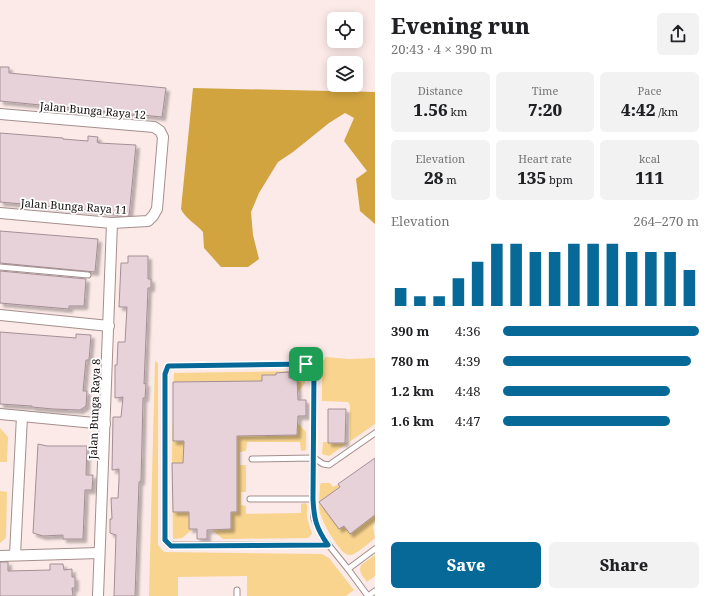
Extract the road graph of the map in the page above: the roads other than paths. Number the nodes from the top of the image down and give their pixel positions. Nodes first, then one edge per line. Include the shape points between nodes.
1 (0, 114) edge
2 (158, 201) joint
3 (0, 213) edge
4 (112, 223) junction
5 (0, 267) edge
6 (88, 275) dead end
7 (0, 314) edge
8 (109, 326) junction
9 (0, 414) edge
10 (22, 416) junction
11 (105, 424) junction
12 (375, 433) edge
13 (314, 458) junction
14 (252, 459) dead end
15 (250, 499) dead end
16 (313, 499) junction
17 (328, 545) junction
18 (375, 549) edge
19 (99, 553) junction
20 (15, 555) junction
21 (0, 556) edge
22 (348, 569) junction
23 (237, 590) dead end
24 (375, 591) edge
25 (98, 596) edge
26 (237, 596) edge
27 (368, 596) edge

1 - 2 street, Jalan Bunga Raya 12 via 154,127 163,137
2 - 4 street, Jalan Bunga Raya 11 via 157,209 148,221
3 - 4 street, Jalan Bunga Raya 11
4 - 8 street, Jalan Bunga Raya 8
5 - 6 lane
7 - 8 street
8 - 11 street, Jalan Bunga Raya 8
9 - 10 street
10 - 11 street
10 - 20 street
11 - 19 street, Jalan Bunga Raya 8
12 - 13 lane via 329,465
13 - 14 lane
13 - 16 lane
13 - 17 lane via 314,369 306,364 168,366 165,374 165,540 171,546
15 - 16 lane
16 - 17 lane via 314,519
17 - 22 lane
18 - 22 lane
19 - 20 street
19 - 25 street, Jalan Bunga Raya 8
20 - 21 street
22 - 27 lane
23 - 26 lane
24 - 27 lane

